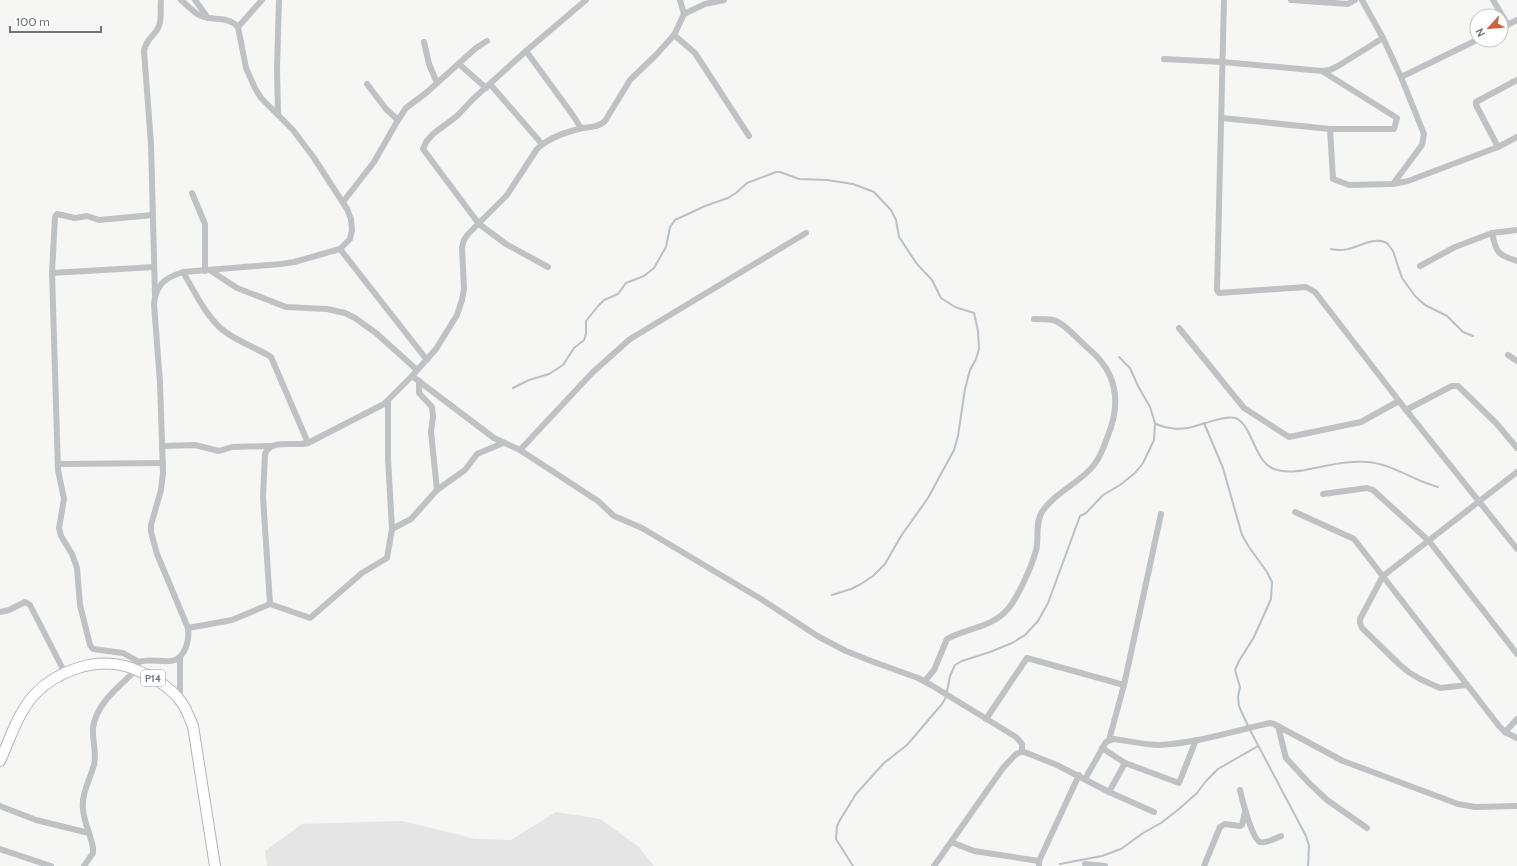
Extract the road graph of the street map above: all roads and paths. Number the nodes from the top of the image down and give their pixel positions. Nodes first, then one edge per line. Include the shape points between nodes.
1 (160, 0) edge
2 (181, 0) edge
3 (196, 0) edge
4 (262, 0) edge
5 (279, 0) edge
6 (586, 0) edge
7 (680, 0) edge
8 (724, 0) edge
9 (1224, 0) edge
10 (1291, 0) edge
11 (1355, 0) edge
12 (1362, 0) edge
13 (684, 14) junction
14 (208, 18) junction
15 (238, 27) junction
16 (674, 35) junction
17 (1383, 38) junction
18 (487, 41) dead end
19 (424, 42) dead end
20 (1469, 44) edge
21 (526, 51) junction
22 (1164, 59) dead end
23 (1223, 62) junction
24 (459, 64) junction
25 (1322, 71) junction
26 (1401, 77) junction
27 (1517, 80) edge
28 (437, 83) junction
29 (367, 84) dead end
30 (488, 86) junction
31 (278, 113) junction
32 (1222, 118) junction
33 (398, 120) junction
34 (580, 128) junction
35 (1330, 129) junction
36 (749, 136) dead end
37 (1517, 137) edge
38 (542, 144) junction
39 (1498, 146) junction
40 (1393, 184) junction
41 (192, 194) dead end
42 (343, 202) junction
43 (153, 215) junction
44 (479, 224) junction
45 (1517, 230) edge
46 (806, 233) dead end
47 (1492, 233) junction
48 (340, 249) junction
49 (1517, 261) edge
50 (1420, 266) dead end
51 (154, 267) junction
52 (548, 267) dead end
53 (208, 271) junction
54 (184, 272) junction
55 (52, 273) junction
56 (155, 297) junction
57 (1034, 319) dead end
58 (1179, 328) dead end
59 (1508, 355) dead end
60 (427, 360) junction
61 (1517, 361) edge
62 (417, 370) junction
63 (412, 376) junction
64 (419, 381) junction
65 (388, 401) junction
66 (1399, 401) junction
67 (1406, 410) junction
68 (308, 443) junction
69 (503, 443) junction
70 (162, 446) junction
71 (270, 446) junction
72 (1517, 448) edge
73 (520, 450) junction
74 (163, 463) junction
75 (58, 464) junction
76 (1517, 472) edge
77 (437, 490) junction
78 (1323, 494) dead end
79 (1479, 501) junction
80 (1295, 512) dead end
81 (1161, 514) dead end
82 (392, 529) junction
83 (1429, 541) junction
84 (1517, 549) edge
85 (1383, 576) junction
86 (270, 604) junction
87 (0, 612) edge
88 (188, 628) junction
89 (1517, 654) edge
90 (180, 657) junction
91 (135, 666) junction
92 (65, 673) junction
93 (925, 681) junction
94 (1467, 685) junction
95 (1124, 686) junction
96 (180, 699) junction
97 (986, 719) junction
98 (1517, 719) edge
99 (1278, 726) junction
100 (1505, 732) junction
101 (1517, 738) edge
102 (1109, 740) junction
103 (1196, 740) junction
104 (1102, 748) junction
105 (1022, 751) junction
106 (0, 761) edge
107 (1125, 763) junction
108 (1079, 775) junction
109 (1085, 779) junction
110 (1240, 790) dead end
111 (1109, 792) junction
112 (0, 806) edge
113 (1517, 806) edge
114 (1154, 812) dead end
115 (1245, 812) junction
116 (1367, 828) dead end
117 (89, 833) junction
118 (1281, 836) dead end
119 (951, 842) junction
120 (0, 849) edge
121 (1039, 864) edge
122 (1085, 864) dead end
123 (936, 865) edge
124 (51, 866) edge
125 (84, 866) edge
126 (215, 866) edge
127 (1106, 866) edge
128 (1204, 866) edge

1 - 43 street via 159,27 146,43 144,51
2 - 14 street via 198,15
3 - 14 street
4 - 15 street
5 - 31 street
6 - 21 street
7 - 13 street
8 - 13 street via 706,4
9 - 23 street
10 - 11 street via 1348,4
12 - 17 street
13 - 16 street
14 - 15 street via 230,21
15 - 31 street via 249,78 261,98
16 - 34 street via 630,80 600,126
16 - 36 street via 695,53
17 - 25 street via 1338,66
17 - 26 street
18 - 24 street
19 - 28 street
20 - 26 street
21 - 30 street
21 - 34 street
22 - 23 street
23 - 25 street
23 - 32 street
24 - 28 street
24 - 30 street
25 - 35 street via 1397,118 1394,129
26 - 40 street via 1424,134 1424,140
27 - 39 street via 1476,102
28 - 33 street via 406,108
29 - 33 street
30 - 38 street
30 - 44 street via 457,116 433,134 423,149
31 - 42 street via 293,130
32 - 35 street
32 - 66 street via 1218,292 1306,287 1311,289
33 - 42 street via 374,162
34 - 38 street
35 - 40 street via 1333,179 1349,185
37 - 39 street
38 - 44 street via 507,195
39 - 40 street via 1423,176
41 - 53 street via 205,224
42 - 48 street via 351,219 352,230 350,239
43 - 51 street
43 - 55 street via 99,220 87,216 75,218 57,214
44 - 52 street via 506,244
44 - 60 street via 468,234 462,247 464,289 460,308
45 - 47 street
46 - 73 street via 630,339 592,373
47 - 49 street via 1495,247 1500,254
47 - 50 street via 1455,247
48 - 53 street via 281,264
48 - 60 street
51 - 55 street
51 - 56 street
53 - 54 street
53 - 62 street via 237,288 286,307 327,309 355,318 376,333
54 - 56 street via 164,280
54 - 68 street via 198,299 216,324 273,360
55 - 75 street
56 - 70 street
57 - 93 street via 1054,320 1061,324 1108,369 1116,403 1110,430 1094,465 1042,512 1035,552 1014,602 1006,612 984,626 947,639 934,670
58 - 66 street via 1244,408 1289,437 1361,422
59 - 61 street
60 - 62 street
62 - 63 street
63 - 64 street
63 - 65 street
64 - 69 street
64 - 77 street via 419,392 432,407 430,432
65 - 68 street
65 - 82 street
66 - 67 street
67 - 72 street via 1452,386 1458,386 1496,423
67 - 79 street
68 - 71 street
69 - 73 street
69 - 77 street via 480,452 465,470
70 - 71 street via 188,444 219,451 232,447
70 - 74 street
71 - 86 street via 265,454 263,497
73 - 93 street via 598,501 614,516 642,528 819,637 871,662
74 - 75 street
74 - 88 street via 161,490 151,532 157,554
75 - 91 street via 64,499 59,528 77,568 80,605 90,646 93,649 123,653
76 - 79 street
77 - 82 street via 411,518
78 - 83 street via 1370,488
79 - 83 street
79 - 84 street
80 - 85 street via 1354,539
81 - 95 street
82 - 86 street via 387,558 362,573 312,616 308,618
83 - 85 street
83 - 89 street
85 - 94 street
85 - 94 street via 1360,619 1362,628 1400,665 1420,679 1440,688
86 - 88 street via 232,620
87 - 92 street via 25,602 30,605
88 - 90 street via 188,643
90 - 91 street via 168,662 145,661
90 - 96 street
91 - 92 main road, P14 via 95,664
91 - 96 main road, P14
91 - 117 street via 103,703 95,719 94,763 83,802 84,819
92 - 106 main road, P14 via 46,685 27,704
93 - 97 street
94 - 100 street
95 - 97 street via 1027,658
95 - 102 street
96 - 126 main road, P14 via 193,726
97 - 105 street via 1016,737 1022,744
98 - 100 street
99 - 103 street via 1270,723
99 - 113 street via 1344,761 1458,804 1475,807
99 - 116 street via 1286,758 1327,800
100 - 101 street
102 - 103 street via 1159,745
102 - 104 street
103 - 107 street via 1179,783
104 - 107 street
104 - 109 street
105 - 108 street
105 - 119 street via 1015,754 1003,768
107 - 111 street
108 - 109 street
108 - 121 street
109 - 111 street
110 - 115 street
111 - 114 street
112 - 117 street via 36,820
115 - 118 street via 1258,841 1263,842
115 - 128 street via 1242,825 1225,824 1220,827
117 - 125 street via 93,853
119 - 121 street via 974,851
119 - 123 street
120 - 124 street
122 - 127 street

